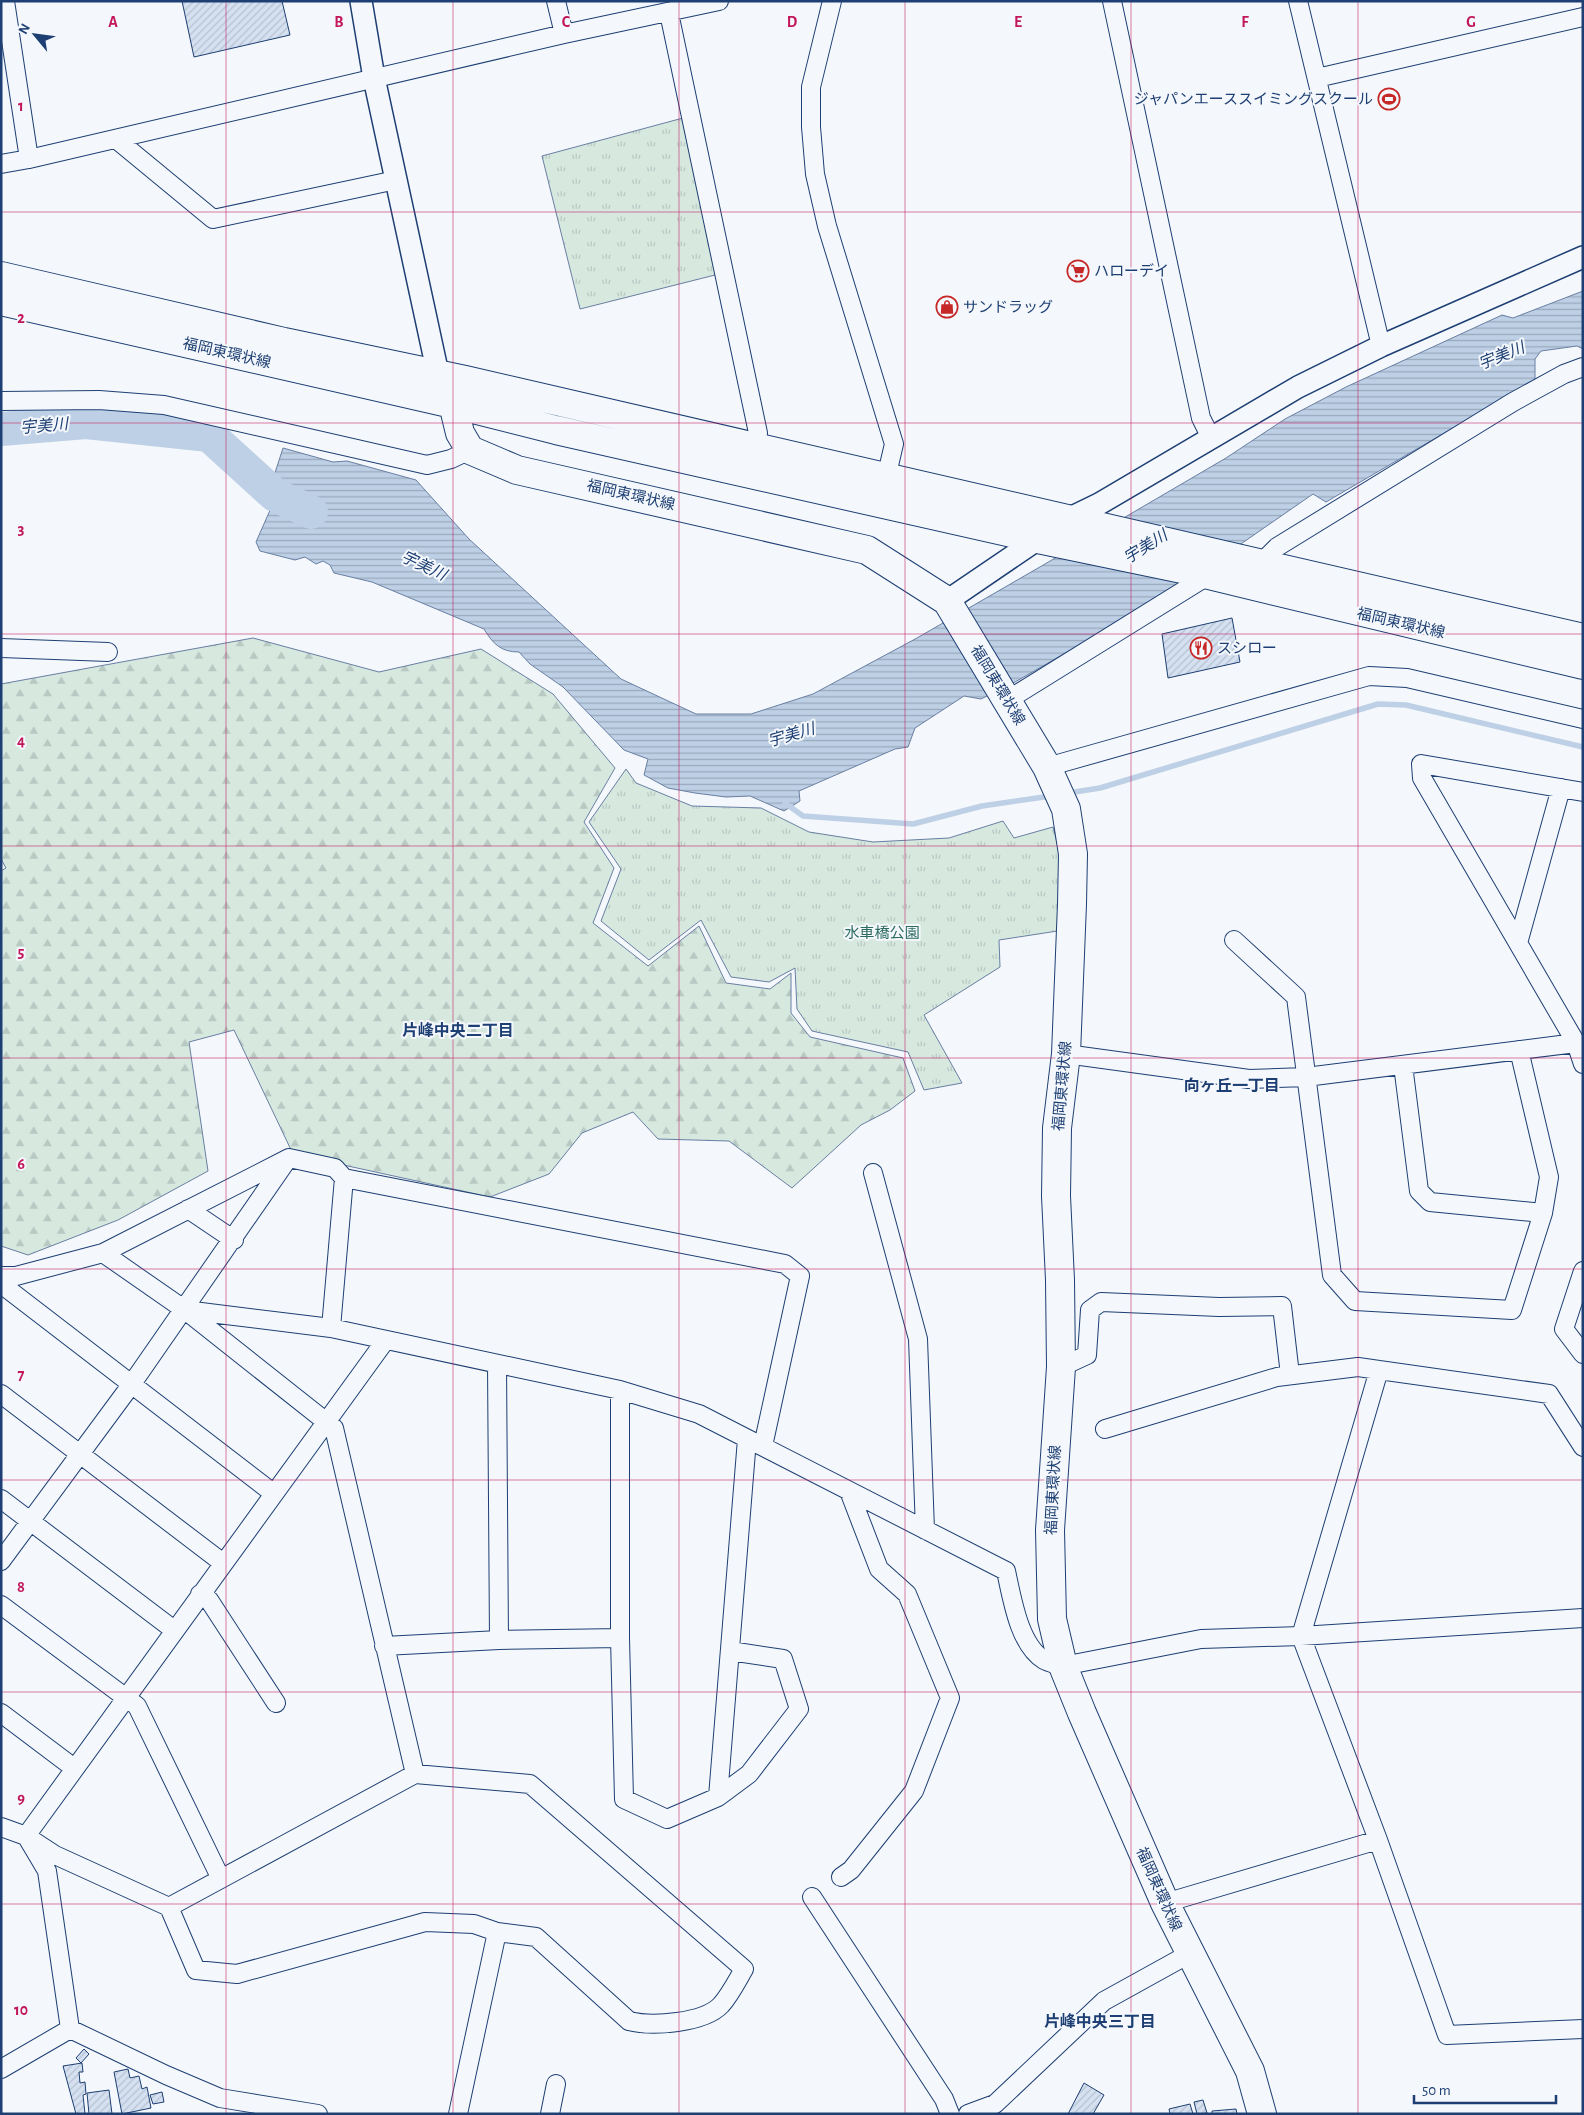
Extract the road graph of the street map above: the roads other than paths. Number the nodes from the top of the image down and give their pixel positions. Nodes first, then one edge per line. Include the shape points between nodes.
1 (5, 1) edge
2 (361, 1) edge
3 (556, 1) edge
4 (719, 1) edge
5 (832, 1) edge
6 (1112, 1) edge
7 (1298, 1) edge
8 (669, 13) junction
9 (1583, 17) edge
10 (564, 34) junction
11 (374, 78) junction
12 (1317, 78) junction
13 (116, 139) junction
14 (29, 159) junction
15 (1, 164) edge
16 (396, 180) junction
17 (1583, 256) edge
18 (1, 276) edge
19 (1, 301) edge
20 (1381, 346) junction
21 (1583, 367) edge
22 (438, 374) junction
23 (1, 401) edge
24 (453, 404) junction
25 (1211, 438) junction
26 (755, 447) junction
27 (470, 450) junction
28 (886, 478) junction
29 (1069, 520) junction
30 (1043, 539) junction
31 (1261, 563) junction
32 (1200, 573) junction
33 (951, 607) junction
34 (1583, 638) edge
35 (1, 648) edge
36 (108, 652) dead end
37 (1583, 664) edge
38 (1004, 697) junction
39 (1583, 718) edge
40 (1048, 772) junction
41 (1560, 788) junction
42 (1583, 792) edge
43 (1234, 940) dead end
44 (1518, 943) junction
45 (1576, 1042) junction
46 (1519, 1050) junction
47 (1066, 1054) junction
48 (1583, 1064) edge
49 (1403, 1065) junction
50 (1306, 1077) junction
51 (289, 1158) junction
52 (873, 1173) dead end
53 (344, 1178) junction
54 (188, 1210) junction
55 (1543, 1214) junction
56 (234, 1240) junction
57 (103, 1253) junction
58 (1, 1276) edge
59 (1581, 1280) edge
60 (1, 1284) edge
61 (185, 1310) junction
62 (331, 1328) junction
63 (385, 1341) junction
64 (1583, 1354) edge
65 (498, 1364) junction
66 (1061, 1366) junction
67 (1379, 1370) junction
68 (1290, 1375) junction
69 (131, 1386) junction
70 (620, 1390) junction
71 (1, 1394) edge
72 (325, 1422) junction
73 (1105, 1429) dead end
74 (747, 1439) junction
75 (763, 1446) junction
76 (1583, 1447) edge
77 (81, 1453) junction
78 (849, 1491) junction
79 (273, 1493) junction
80 (1, 1499) edge
81 (31, 1521) junction
82 (925, 1530) junction
83 (1, 1562) edge
84 (223, 1563) junction
85 (200, 1594) junction
86 (1, 1605) edge
87 (1583, 1618) edge
88 (174, 1630) junction
89 (1301, 1636) junction
90 (620, 1638) junction
91 (499, 1640) junction
92 (384, 1646) junction
93 (730, 1651) junction
94 (1063, 1666) junction
95 (126, 1698) junction
96 (276, 1703) dead end
97 (1, 1713) edge
98 (74, 1768) junction
99 (414, 1774) junction
100 (718, 1798) junction
101 (1, 1827) edge
102 (26, 1836) junction
103 (1378, 1840) junction
104 (841, 1877) dead end
105 (221, 1879) junction
106 (812, 1897) dead end
107 (1165, 1903) junction
108 (169, 1907) junction
109 (497, 1932) junction
110 (1189, 1954) junction
111 (70, 2029) junction
112 (1583, 2029) edge
113 (1, 2069) edge
114 (556, 2084) dead end
115 (318, 2114) edge
116 (458, 2114) edge
117 (550, 2114) edge
118 (950, 2114) edge
119 (968, 2114) edge
120 (1262, 2114) edge

1 - 14 street
2 - 11 street
3 - 10 street
4 - 8 street
5 - 28 street via 811,87 816,174 827,226 894,444
6 - 25 street via 1201,418
7 - 12 street
8 - 10 street
8 - 26 street via 758,433
9 - 12 street
10 - 11 street
11 - 13 street
11 - 16 street
12 - 20 street
13 - 14 street
13 - 16 street via 213,220
14 - 15 street
16 - 22 street
17 - 20 street
18 - 22 main road, 福岡東環状線
19 - 24 main road, 福岡東環状線
20 - 25 street via 1298,387
21 - 31 street via 1513,402 1447,442 1277,547
22 - 24 main road
22 - 26 main road, 福岡東環状線
23 - 27 street via 99,400 164,405 427,465
24 - 27 main road via 460,433
24 - 30 main road, 福岡東環状線
25 - 29 street
26 - 28 main road, 福岡東環状線
27 - 33 main road, 福岡東環状線 via 518,470 867,550
28 - 29 main road, 福岡東環状線
29 - 30 street
29 - 31 main road, 福岡東環状線
30 - 32 main road, 福岡東環状線
30 - 33 street
31 - 34 main road, 福岡東環状線
32 - 37 main road, 福岡東環状線
32 - 38 street
33 - 38 main road, 福岡東環状線
35 - 36 street
38 - 40 main road, 福岡東環状線
39 - 40 street via 1407,678 1369,676
40 - 47 main road, 福岡東環状線 via 1066,809 1073,854
41 - 42 street
41 - 44 street
41 - 44 street via 1421,764 1422,778
43 - 50 street via 1296,997
44 - 45 street
45 - 46 street
45 - 48 street
46 - 49 street
46 - 55 street via 1549,1177
47 - 50 street via 1249,1080
47 - 66 main road, 福岡東環状線 via 1057,1128
49 - 50 street
49 - 55 street via 1419,1191 1430,1202
50 - 55 street via 1332,1276 1355,1301 1512,1310
51 - 53 street via 335,1168
51 - 54 street
51 - 56 street
52 - 82 street via 918,1339
53 - 62 street
53 - 75 street via 785,1264 800,1276
54 - 56 street
54 - 57 street
56 - 61 street
57 - 58 street via 16,1276
57 - 61 street
59 - 64 street via 1564,1329
60 - 69 street
61 - 62 street
61 - 69 street
61 - 72 street
62 - 63 street
63 - 65 street
63 - 72 street
65 - 70 street
65 - 91 street
66 - 68 street via 1087,1355 1090,1310 1101,1302 1219,1308 1282,1306
66 - 94 main road, 福岡東環状線 via 1050,1530 1052,1619
67 - 68 street via 1358,1366
67 - 76 street via 1549,1394
67 - 89 street
68 - 73 street via 1277,1376
69 - 77 street
69 - 79 street
70 - 74 street via 699,1414
70 - 90 street
71 - 77 street
72 - 79 street
72 - 92 street via 334,1428
74 - 75 street
74 - 93 street
75 - 78 street
77 - 81 street
77 - 84 street
78 - 82 street
78 - 104 street via 879,1569 907,1594 950,1698 914,1791 851,1870
79 - 84 street
80 - 81 street
81 - 83 street
81 - 88 street
82 - 94 street via 1006,1571 1016,1617 1029,1643 1045,1661
84 - 85 street
85 - 88 street
85 - 96 street via 209,1600
86 - 95 street
87 - 89 street
88 - 95 street
89 - 94 street via 1201,1639
89 - 103 street
90 - 91 street
90 - 100 street via 624,1799 667,1819
91 - 92 street
92 - 99 street
93 - 100 street
93 - 100 street via 783,1659 799,1709 749,1774
94 - 107 main road, 福岡東環状線
95 - 98 street
95 - 105 street via 137,1706
97 - 98 street
98 - 102 street
99 - 105 street
99 - 109 street via 530,1784 744,1969 721,2005 707,2016 646,2026 629,2022 536,1937
101 - 102 street
102 - 108 street via 55,1855
102 - 111 street via 47,1870
103 - 107 street
103 - 112 street via 1447,2035
105 - 108 street
106 - 118 street via 944,2099
107 - 110 main road, 福岡東環状線
108 - 109 street via 196,1970 237,1974 425,1922 474,1924
109 - 116 street
110 - 119 street via 1104,2001 995,2104
110 - 120 main road, 福岡東環状線 via 1250,2071
111 - 113 street
111 - 115 street via 220,2098
114 - 117 street

